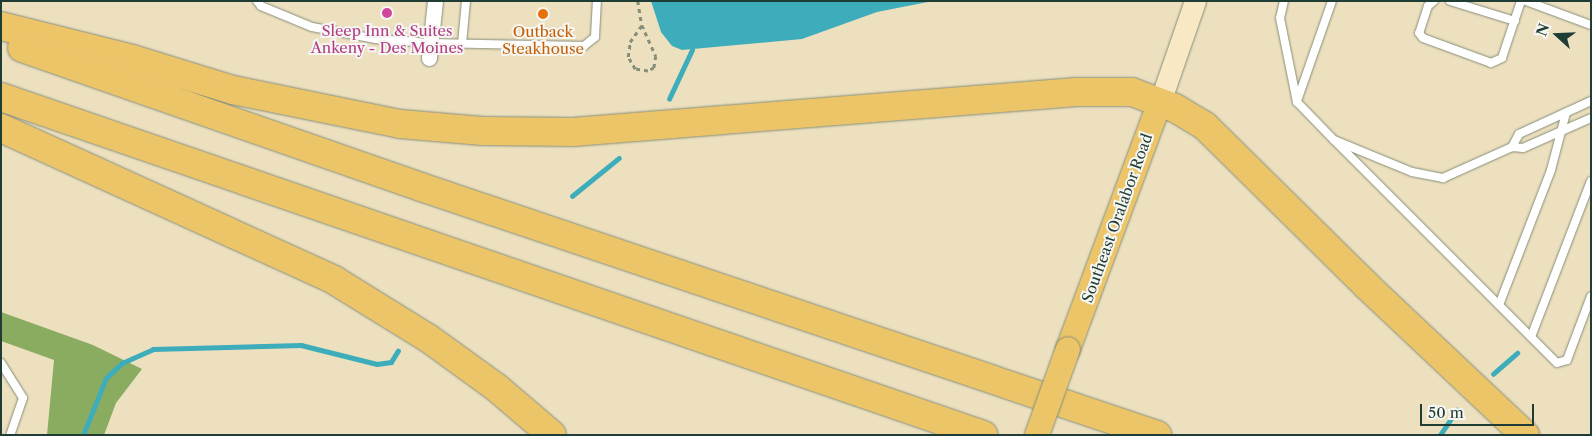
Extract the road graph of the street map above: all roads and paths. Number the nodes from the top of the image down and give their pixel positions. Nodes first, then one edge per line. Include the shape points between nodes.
1 (257, 1) edge
2 (435, 1) edge
3 (466, 1) edge
4 (597, 1) edge
5 (638, 1) edge
6 (1194, 1) edge
7 (1284, 1) edge
8 (1332, 1) edge
9 (1434, 1) edge
10 (1450, 1) edge
11 (1522, 1) edge
12 (1526, 1) edge
13 (1515, 21) junction
14 (642, 25) junction
15 (1591, 25) edge
16 (1, 26) edge
17 (1, 40) edge
18 (462, 44) junction
19 (430, 51) junction
20 (1, 97) edge
21 (1591, 101) edge
22 (1160, 102) junction
23 (1297, 102) junction
24 (1566, 112) junction
25 (1591, 118) edge
26 (1, 128) edge
27 (1561, 132) junction
28 (1334, 140) junction
29 (1512, 147) junction
30 (1591, 180) edge
31 (1591, 296) edge
32 (1499, 305) junction
33 (1532, 337) junction
34 (1, 362) edge
35 (10, 435) edge
36 (552, 435) edge
37 (983, 435) edge
38 (1037, 435) edge
39 (1156, 435) edge
40 (1525, 435) edge

1 - 19 lane via 261,6 312,28
2 - 19 street
3 - 18 lane
4 - 18 lane via 595,37 584,46
5 - 14 path
6 - 22 main road, Southeast Oralabor Road
7 - 23 lane via 1280,18
8 - 23 lane
9 - 13 lane via 1428,6 1419,33 1423,38 1491,63 1502,58
10 - 13 lane
11 - 13 lane
12 - 15 lane
14 - 14 path via 656,56 654,68 648,71 635,69 628,57 630,42
16 - 22 highway via 132,59 233,90 400,124 483,131 573,132 1076,92 1132,92
17 - 39 highway via 431,190
18 - 19 lane
20 - 37 highway
21 - 24 lane
22 - 38 main road, Southeast Oralabor Road, bridge
22 - 40 highway via 1205,126 1374,293
23 - 28 lane
24 - 27 lane
24 - 29 lane via 1519,134
25 - 27 lane
26 - 36 highway via 334,280 428,338 497,388
27 - 29 lane via 1523,148
27 - 32 lane
28 - 29 lane via 1412,172 1443,178
28 - 32 lane
30 - 33 lane
31 - 33 lane via 1567,360 1557,363
32 - 33 lane
34 - 35 lane via 23,398

